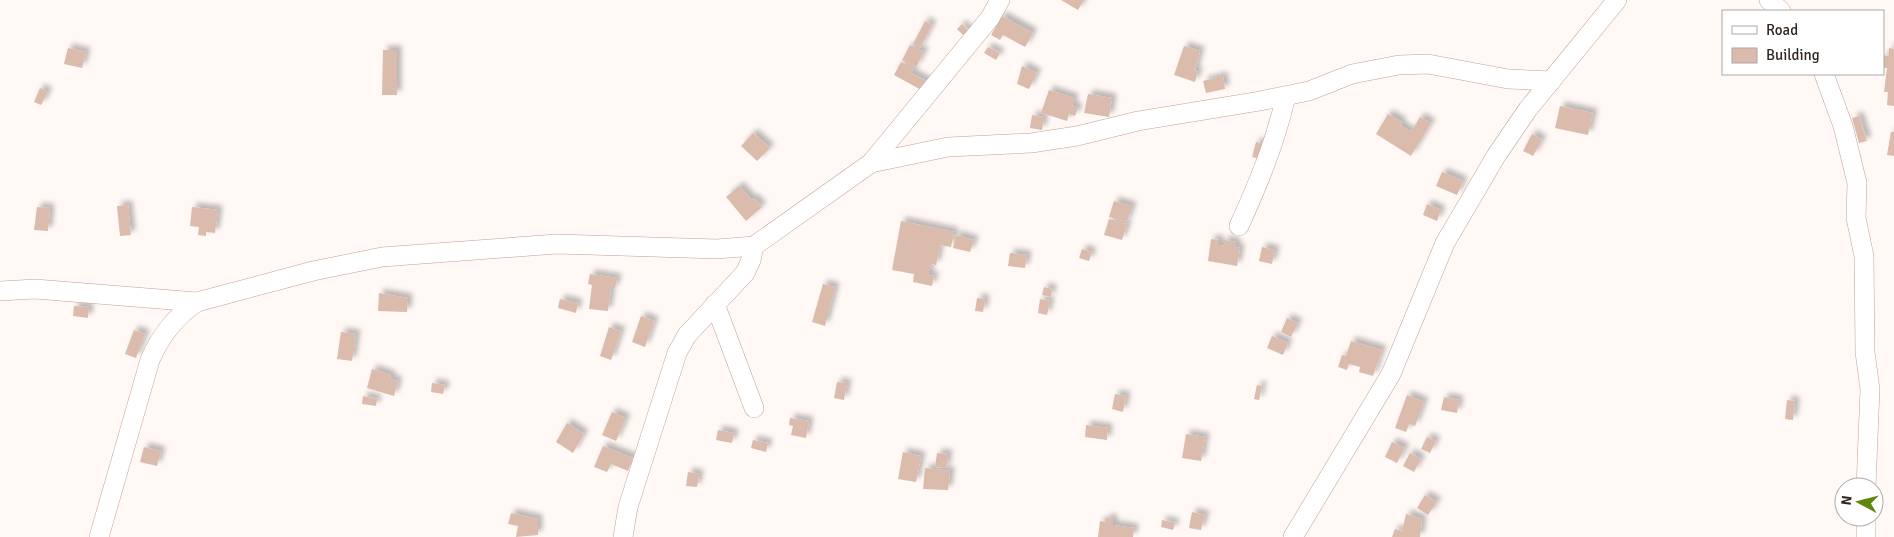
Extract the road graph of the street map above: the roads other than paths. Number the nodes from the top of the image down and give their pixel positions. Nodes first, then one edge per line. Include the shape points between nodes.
1 (1000, 0) edge
2 (1617, 0) edge
3 (1769, 0) edge
4 (1780, 10) edge
5 (1824, 75) edge
6 (1551, 81) junction
7 (1286, 96) junction
8 (871, 163) junction
9 (1239, 226) dead end
10 (754, 246) junction
11 (0, 291) edge
12 (197, 302) junction
13 (714, 304) junction
14 (754, 408) dead end
15 (1866, 477) edge
16 (99, 537) edge
17 (623, 537) edge
18 (1293, 537) edge

1 - 8 street via 990,18
2 - 6 street
3 - 4 street
5 - 15 street via 1843,126 1857,183 1856,218 1864,256 1865,352 1870,389
6 - 7 street via 1508,80 1428,64 1398,65 1352,74
6 - 18 street via 1496,156 1445,243 1392,374
7 - 8 street via 1138,121 1077,136 1031,143 948,147
7 - 9 street via 1277,136
8 - 10 street
10 - 12 street via 717,249 548,245 382,257 313,271
10 - 13 street via 744,273
11 - 12 street via 35,289
12 - 16 street via 163,336 150,360
13 - 14 street
13 - 17 street via 687,335 677,353 628,507

